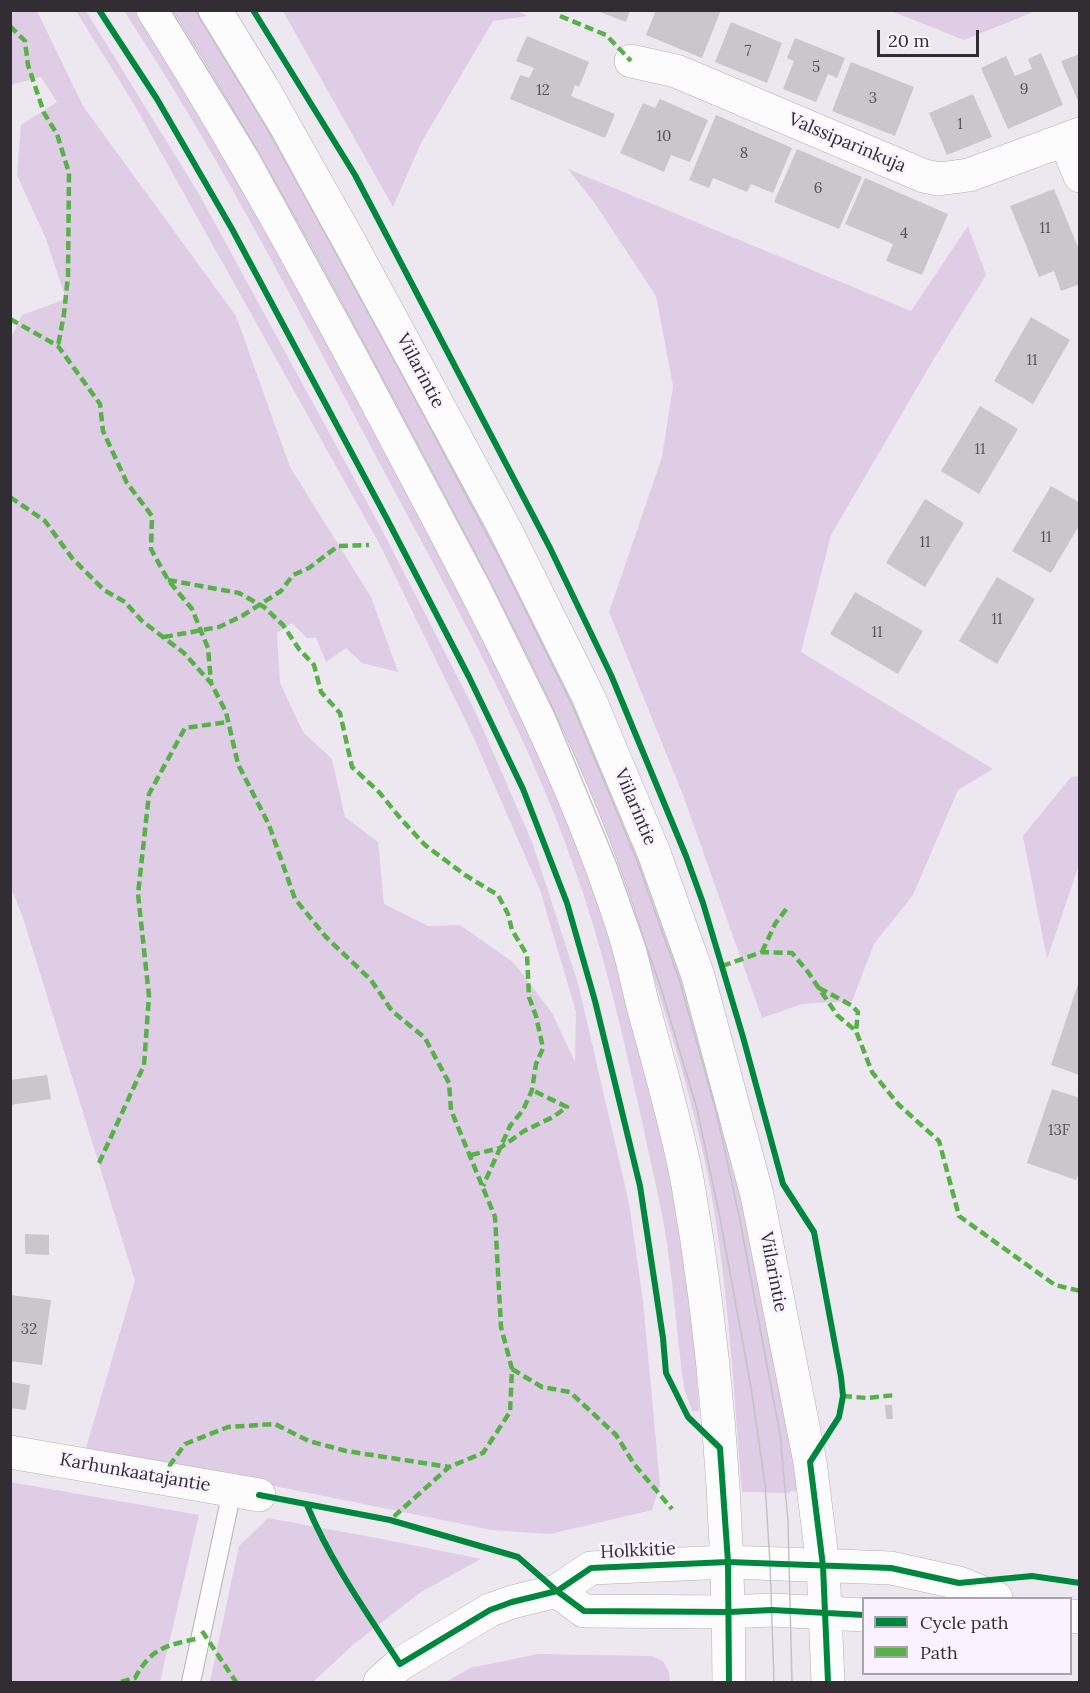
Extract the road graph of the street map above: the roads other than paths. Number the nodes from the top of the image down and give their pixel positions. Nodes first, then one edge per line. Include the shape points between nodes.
1 (153, 10) edge
2 (215, 10) edge
3 (631, 61) dead end
4 (1072, 137) edge
5 (1080, 176) edge
6 (10, 1452) edge
7 (245, 1493) joint
8 (728, 1562) junction
9 (823, 1566) junction
10 (558, 1592) junction
11 (991, 1597) edge
12 (729, 1612) junction
13 (826, 1614) junction
14 (862, 1615) edge
15 (191, 1683) edge
16 (380, 1683) edge
17 (729, 1683) edge
18 (828, 1683) edge

1 - 8 main road via 256,181 476,590 522,680 623,927 686,1175 706,1299
2 - 9 main road, Viilarintie via 344,231 505,529 589,698 654,853 698,976 757,1195 810,1462
3 - 4 main road, Valssiparinkuja via 676,71 939,180 969,175
4 - 5 main road
6 - 7 main road, Karhunkaatajantie
7 - 15 lane
8 - 9 main road, Holkkitie
8 - 10 main road, Holkkitie via 591,1568
8 - 12 main road
9 - 11 main road, Holkkitie via 891,1568 959,1583
9 - 13 main road, Viilarintie
10 - 12 main road via 584,1611
10 - 16 main road, Holkkitie via 490,1610 400,1664
12 - 13 main road
12 - 17 main road
13 - 14 main road
13 - 18 main road, Viilarintie

